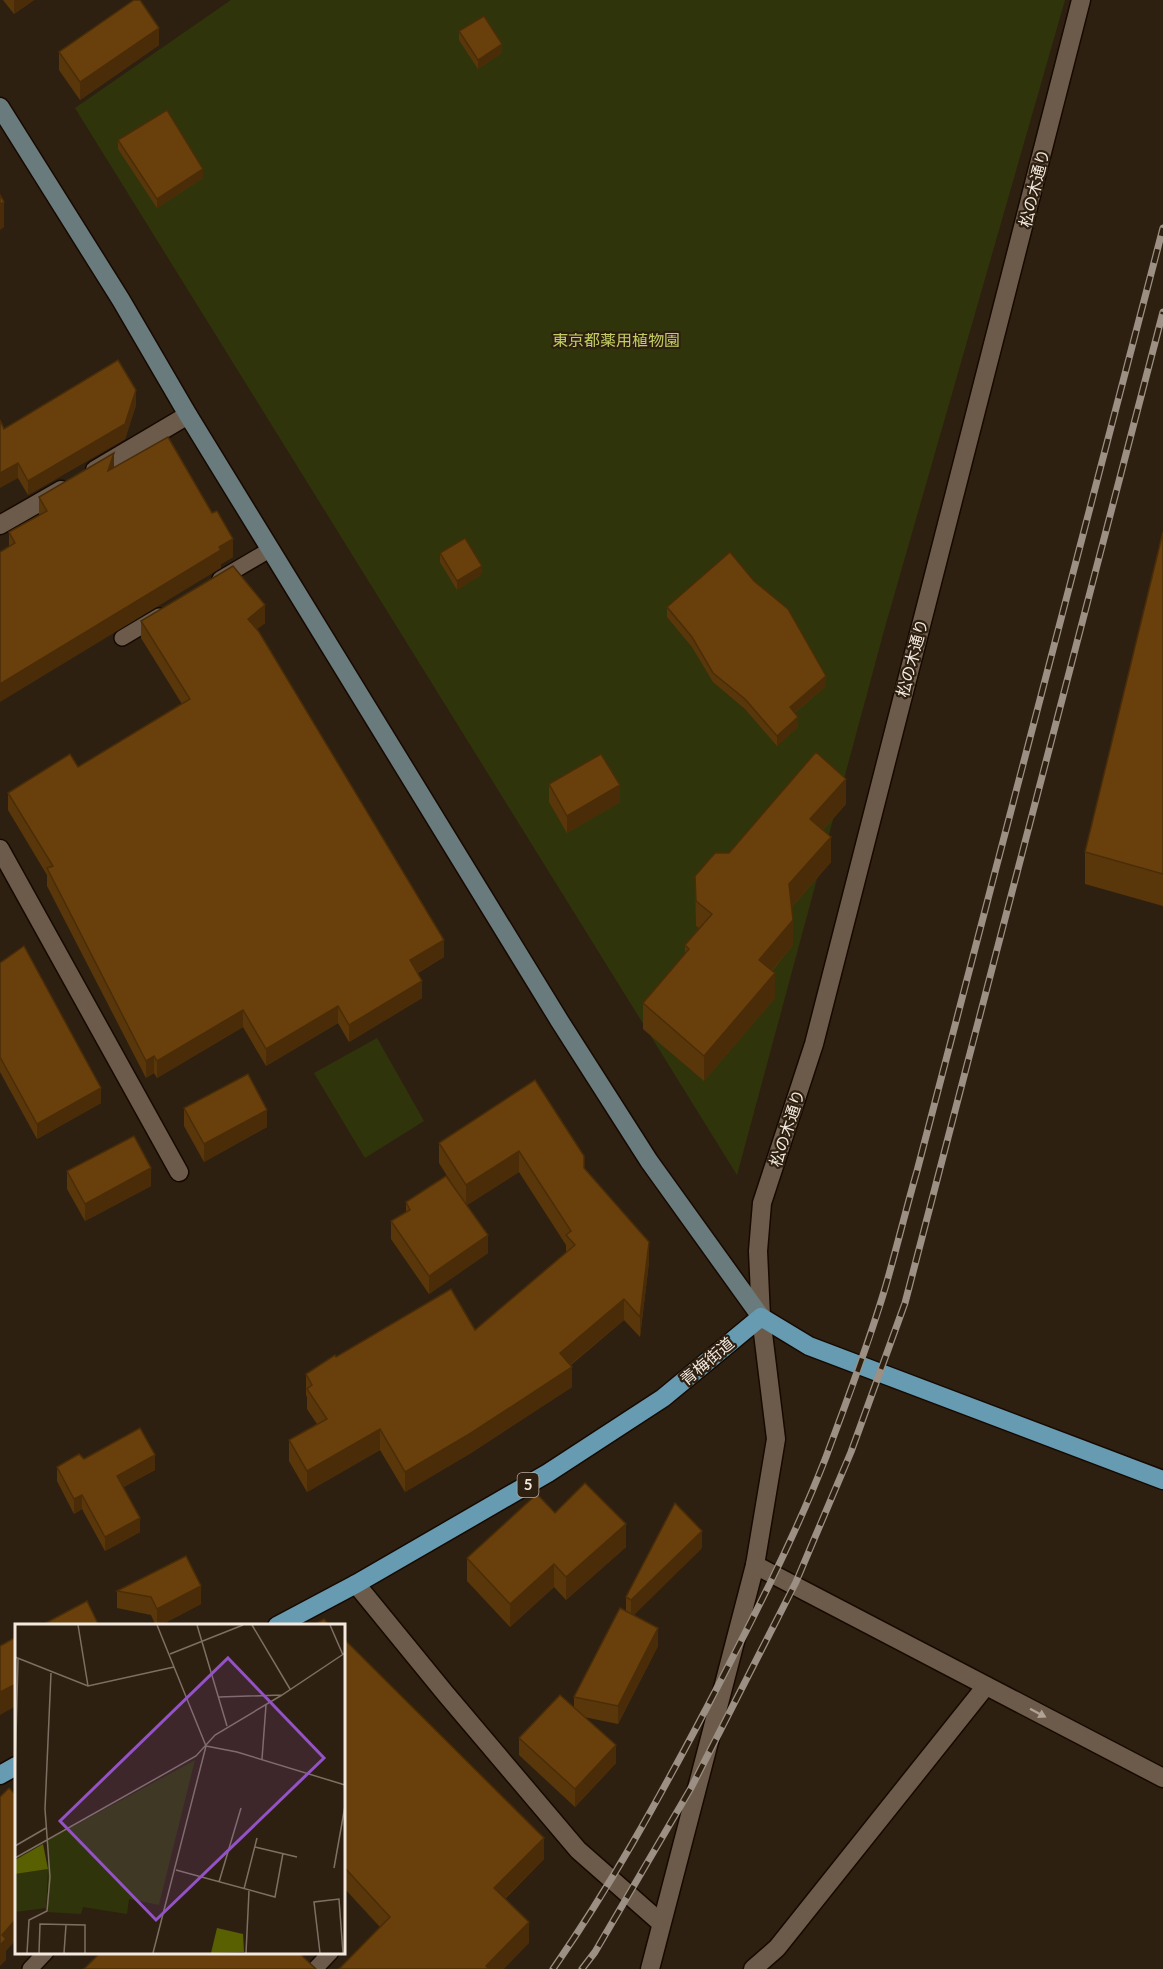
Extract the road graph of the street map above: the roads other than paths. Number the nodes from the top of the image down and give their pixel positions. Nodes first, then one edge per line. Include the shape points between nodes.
1 (1081, 0) edge
2 (0, 107) edge
3 (188, 415) junction
4 (0, 525) edge
5 (271, 549) junction
6 (210, 586) edge
7 (171, 609) edge
8 (123, 638) dead end
9 (0, 849) edge
10 (179, 1172) dead end
11 (760, 1317) junction
12 (1163, 1480) edge
13 (755, 1565) junction
14 (356, 1584) junction
15 (282, 1624) edge
16 (986, 1686) junction
17 (15, 1767) edge
18 (0, 1775) edge
19 (1163, 1779) edge
20 (661, 1923) junction
21 (45, 1954) edge
22 (330, 1954) edge
23 (30, 1969) edge
24 (315, 1969) edge
25 (650, 1969) edge
26 (753, 1969) edge

1 - 11 street, 松の木通り via 814,1044 762,1203 758,1251
2 - 3 main road
3 - 4 street
3 - 5 main road
5 - 6 lane
5 - 11 main road via 559,1020 650,1161
7 - 8 lane
9 - 10 street
11 - 12 main road via 809,1346
11 - 13 street, 松の木通り via 776,1439
11 - 14 main road, 青梅街道 / 5 via 663,1398 548,1473
13 - 16 street
13 - 20 street, 松の木通り
14 - 15 main road, 青梅街道 / 5
14 - 20 street via 578,1850
16 -> 19 street
16 - 26 street via 777,1948
17 - 18 main road
20 - 25 street, 松の木通り
21 - 23 lane
22 - 24 lane

